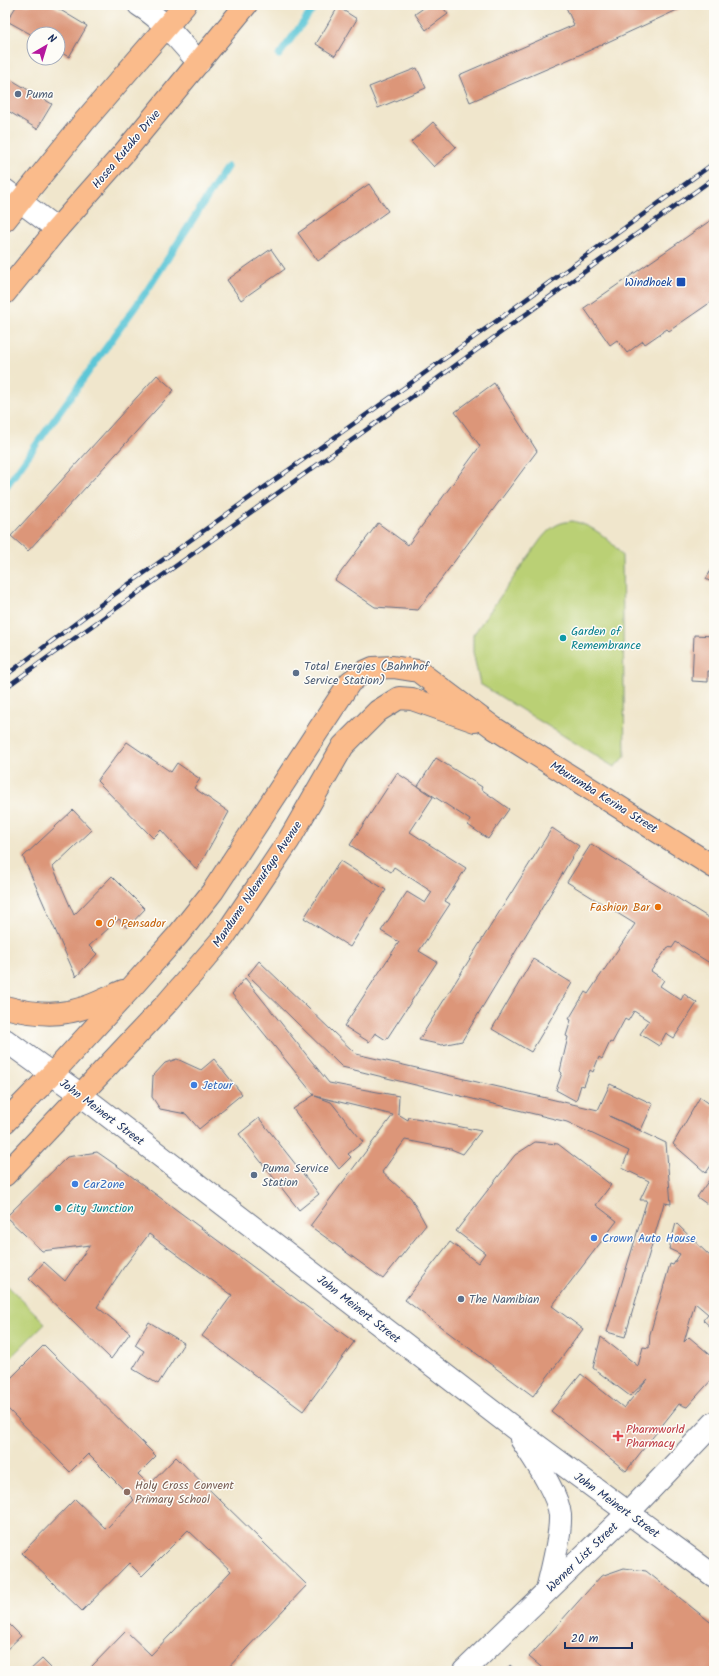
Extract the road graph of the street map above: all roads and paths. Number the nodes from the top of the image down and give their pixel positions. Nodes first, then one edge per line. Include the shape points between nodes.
1 (139, 5) edge
2 (185, 5) edge
3 (246, 5) edge
4 (168, 27) junction
5 (199, 63) junction
6 (13, 195) edge
7 (5, 220) edge
8 (58, 229) junction
9 (5, 293) edge
10 (494, 728) junction
11 (714, 867) edge
12 (132, 987) junction
13 (5, 1007) edge
14 (5, 1040) edge
15 (52, 1074) junction
16 (82, 1095) junction
17 (5, 1122) edge
18 (5, 1175) edge
19 (714, 1423) edge
20 (516, 1430) junction
21 (628, 1513) junction
22 (714, 1576) edge
23 (547, 1590) junction
24 (464, 1671) edge

1 - 4 street
2 - 4 main road
3 - 5 main road, Hosea Kutako Drive
4 - 5 street
4 - 6 main road via 83,123
5 - 8 main road, Hosea Kutako Drive
6 - 7 main road
6 - 8 street
8 - 9 main road, Hosea Kutako Drive
10 - 11 main road, Mburumba Kerina Street
10 - 12 main road via 418,671 374,668 350,682 213,890
10 - 16 main road, Mandume Ndemufayo Avenue via 412,699 399,698 378,711 343,746 289,840 223,938 167,1004
12 - 13 main road via 97,1003 66,1013 26,1013
12 - 15 main road
14 - 15 street, John Meinert Street
15 - 16 street, John Meinert Street
15 - 17 main road
16 - 18 main road, Mandume Ndemufayo Avenue
16 - 20 street, John Meinert Street
19 - 21 street, Werner List Street
20 - 21 street, John Meinert Street
20 - 23 street via 556,1498 560,1514
21 - 22 street, John Meinert Street
21 - 23 street, Werner List Street
23 - 24 street, Werner List Street

